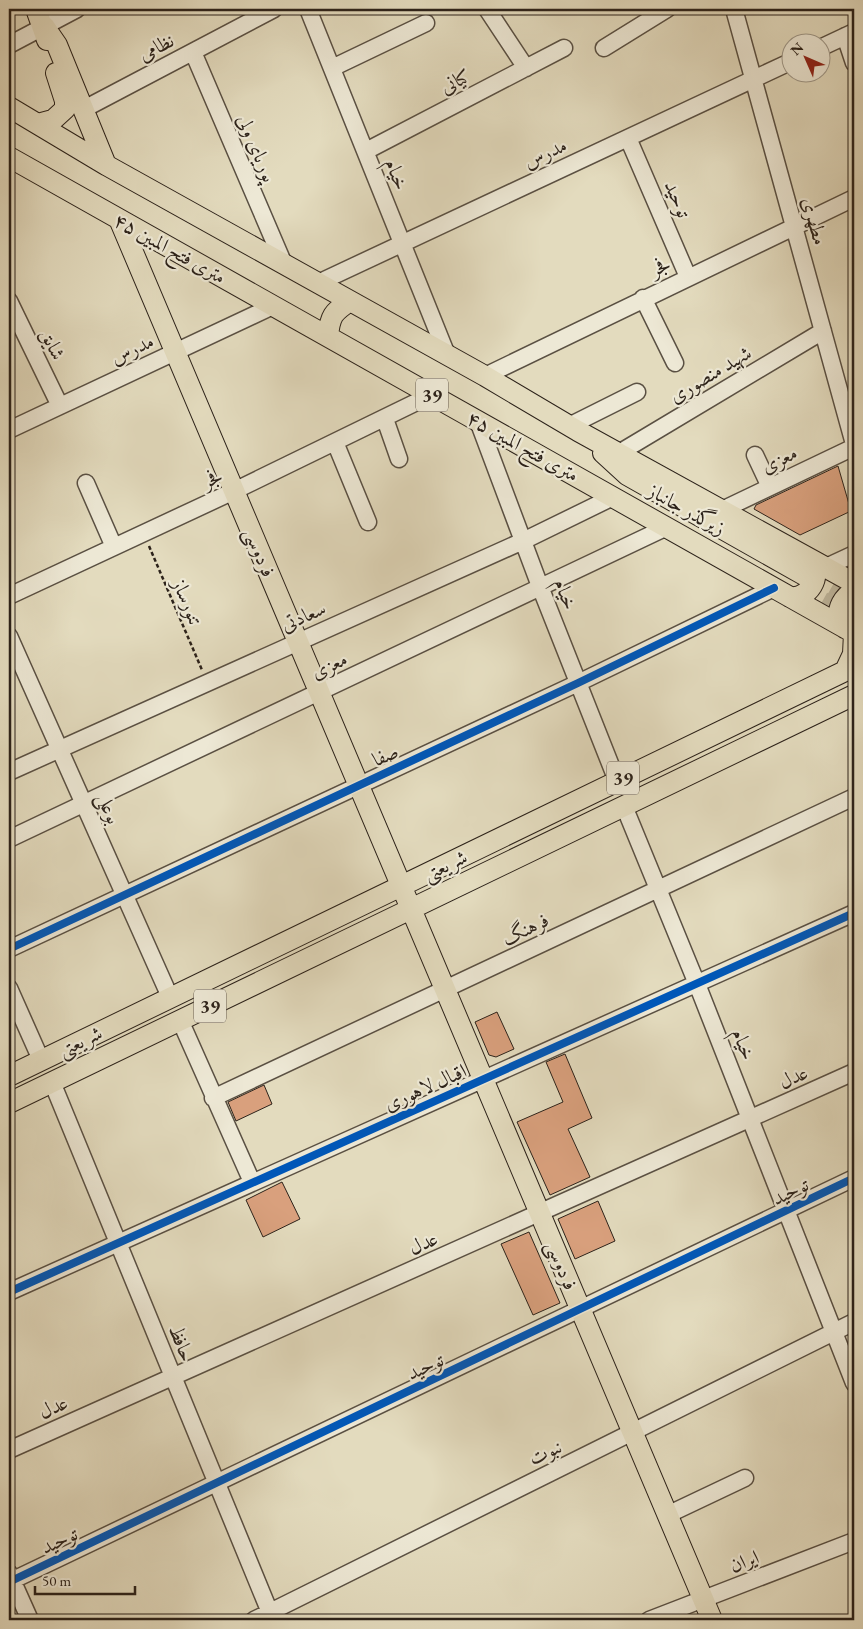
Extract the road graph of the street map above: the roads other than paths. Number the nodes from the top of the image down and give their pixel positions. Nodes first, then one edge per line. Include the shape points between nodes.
1 (77, 9) edge
2 (274, 9) edge
3 (308, 9) edge
4 (667, 9) edge
5 (734, 9) edge
6 (494, 11) edge
7 (40, 18) edge
8 (426, 23) dead end
9 (850, 34) edge
10 (830, 43) edge
11 (9, 45) edge
12 (564, 48) dead end
13 (604, 48) dead end
14 (193, 52) junction
15 (854, 63) edge
16 (780, 67) edge
17 (332, 68) junction
18 (526, 68) junction
19 (754, 79) junction
20 (9, 107) edge
21 (84, 109) junction
22 (38, 124) junction
23 (628, 138) junction
24 (366, 151) junction
25 (9, 157) edge
26 (106, 165) junction
27 (854, 198) edge
28 (119, 219) junction
29 (794, 226) junction
30 (402, 244) junction
31 (283, 262) junction
32 (688, 277) junction
33 (318, 283) junction
34 (644, 298) junction
35 (9, 301) edge
36 (350, 301) junction
37 (273, 306) junction
38 (823, 331) junction
39 (328, 336) junction
40 (175, 352) junction
41 (447, 354) junction
42 (675, 363) dead end
43 (485, 376) junction
44 (637, 392) dead end
45 (431, 394) junction
46 (60, 406) junction
47 (385, 418) junction
48 (478, 421) junction
49 (574, 429) junction
50 (9, 430) edge
51 (335, 442) junction
52 (854, 445) edge
53 (619, 453) junction
54 (755, 456) dead end
55 (399, 459) dead end
56 (559, 467) junction
57 (86, 483) dead end
58 (770, 487) junction
59 (234, 491) junction
60 (613, 497) junction
61 (722, 510) junction
62 (368, 522) dead end
63 (667, 527) junction
64 (523, 541) junction
65 (114, 547) junction
66 (854, 554) edge
67 (800, 579) junction
68 (854, 583) edge
69 (541, 589) junction
70 (854, 591) edge
71 (9, 596) edge
72 (850, 631) edge
73 (9, 636) edge
74 (298, 642) junction
75 (850, 672) edge
76 (578, 683) junction
77 (319, 693) junction
78 (854, 695) edge
79 (60, 750) junction
80 (9, 772) edge
81 (617, 782) junction
82 (359, 786) junction
83 (854, 797) edge
84 (84, 804) junction
85 (624, 806) junction
86 (9, 839) edge
87 (401, 886) junction
88 (658, 889) junction
89 (124, 894) junction
90 (411, 909) junction
91 (854, 913) edge
92 (9, 949) edge
93 (697, 984) junction
94 (9, 988) edge
95 (445, 991) junction
96 (170, 997) junction
97 (180, 1020) junction
98 (40, 1060) junction
99 (854, 1072) edge
100 (9, 1076) edge
101 (483, 1079) junction
102 (52, 1082) junction
103 (214, 1098) junction
104 (9, 1103) edge
105 (751, 1119) junction
106 (854, 1178) edge
107 (252, 1182) junction
108 (787, 1210) junction
109 (540, 1214) junction
110 (118, 1243) junction
111 (9, 1292) edge
112 (581, 1310) junction
113 (854, 1322) edge
114 (834, 1331) junction
115 (173, 1377) junction
116 (854, 1382) edge
117 (632, 1432) junction
118 (9, 1450) edge
119 (745, 1478) dead end
120 (217, 1483) junction
121 (667, 1514) junction
122 (854, 1541) edge
123 (10, 1578) edge
124 (703, 1600) junction
125 (272, 1616) edge
126 (30, 1620) edge
127 (254, 1620) edge
128 (649, 1620) edge
129 (712, 1620) edge

1 - 7 street
2 - 14 street, نظامی
3 - 17 street, خیام
4 - 13 street
5 - 19 street, مطهری
6 - 18 street
7 - 11 street
7 - 21 main road via 57,45
7 - 22 main road via 66,101 65,110 53,120
8 - 17 street
9 - 10 street
9 - 15 street
12 - 18 street, کیانی
14 - 21 street, نظامی
14 - 31 street, پوریای ولی
16 - 19 street, مدرس
17 - 24 street, خیام
18 - 24 street, کیانی
19 - 23 street, مدرس
19 - 29 street, مطهری
20 - 22 main road, ۴۵ متری فتح المبین / 39
21 - 26 main road
22 - 26 main road, ۴۵ متری فتح المبین / 39
23 - 30 street, مدرس
23 - 32 street, توحید
24 - 30 street, خیام
25 - 28 main road, ۴۵ متری فتح المبین / 39
26 - 31 main road, ۴۵ متری فتح المبین / 39
27 - 29 street, فجر
28 - 37 main road, ۴۵ متری فتح المبین / 39
28 - 40 main road, فردوسی
29 - 32 street, فجر
29 - 38 street, مطهری
30 - 33 street, مدرس
30 - 41 street, خیام
31 - 33 main road, ۴۵ متری فتح المبین / 39
32 - 34 street, فجر
33 - 36 main road, ۴۵ متری فتح المبین / 39
34 - 42 street
34 - 43 street, فجر
35 - 46 street, شایق
36 - 39 main road via 330,320
36 - 41 main road, ۴۵ متری فتح المبین / 39
37 - 39 main road, ۴۵ متری فتح المبین / 39
37 - 40 street, مدرس
38 - 52 street, مطهری
38 - 53 street, شهید منصوری
39 - 45 main road, ۴۵ متری فتح المبین / 39
40 - 46 street, مدرس
40 - 59 main road, فردوسی
41 - 43 main road, ۴۵ متری فتح المبین / 39
43 - 49 main road, ۴۵ متری فتح المبین / 39
44 - 49 street
45 - 47 street, فجر
45 - 48 main road, ۴۵ متری فتح المبین / 39
46 - 50 street, مدرس
47 - 51 street, فجر
47 - 55 street
48 - 56 main road, ۴۵ متری فتح المبین / 39
48 - 64 street, خیام
49 - 53 main road, ۴۵ متری فتح المبین / 39
49 - 67 main road, زیرگذر جانباز / 39 via 627,475
51 - 59 street, فجر
51 - 62 street
52 - 58 street, معزی
53 - 61 main road, ۴۵ متری فتح المبین / 39
54 - 58 street
56 - 60 main road, ۴۵ متری فتح المبین / 39
56 - 67 main road, زیرگذر جانباز / 39 via 619,486
57 - 65 street
58 - 61 street, معزی
59 - 65 street, فجر
59 - 74 main road, فردوسی
60 - 63 main road, ۴۵ متری فتح المبین / 39
60 - 64 street, سعادتی
61 - 67 main road, ۴۵ متری فتح المبین / 39
63 - 67 main road, ۴۵ متری فتح المبین / 39
63 - 69 street, معزی
64 - 69 street, خیام
64 - 74 street, سعادتی
65 - 71 street, فجر
66 - 67 street, صفا
67 - 68 main road, ۴۵ متری فتح المبین / 39
67 - 72 main road, ۴۵ متری فتح المبین / 39
67 - 76 street, صفا
69 - 76 street, خیام
69 - 77 street, معزی
70 - 72 main road, شریعتی via 844,598 840,606 839,621
72 - 75 main road, شریعتی / 39 via 853,654
73 - 79 street, بوعلی
74 - 77 main road, فردوسی
74 - 79 street, سعادتی
75 - 81 main road, شریعتی / 39
76 - 81 street, خیام
76 - 82 street, صفا
77 - 82 main road, فردوسی
77 - 84 street, معزی
78 - 85 main road, شریعتی / 39
79 - 80 street, سعادتی
79 - 84 street, بوعلی
81 - 87 main road, شریعتی / 39
82 - 87 main road, فردوسی
82 - 89 street, صفا
83 - 88 street, فرهنگ
84 - 86 street, معزی
84 - 89 street, بوعلی
85 - 88 street, خیام
85 - 90 main road, شریعتی / 39
87 - 90 main road, فردوسی
87 - 96 main road, شریعتی / 39
88 - 93 street, خیام
88 - 95 street, فرهنگ
89 - 92 street, صفا
89 - 96 street, بوعلی
90 - 95 main road, فردوسی
90 - 97 main road, شریعتی / 39
91 - 93 street, اقبال لاهوری
93 - 101 street, اقبال لاهوری
93 - 105 street, خیام
94 - 98 street
95 - 101 main road, فردوسی
95 - 103 street, فرهنگ
96 - 98 main road, شریعتی / 39
97 - 102 main road, شریعتی / 39
97 - 103 street
98 - 100 main road, شریعتی / 39
99 - 105 street, عدل
101 - 107 street, اقبال لاهوری
101 - 109 main road, فردوسی
102 - 104 main road, شریعتی / 39
102 - 110 street, حافظ
103 - 107 street
105 - 108 street, خیام
105 - 109 street, عدل
106 - 108 street, توحید
107 - 110 street, اقبال لاهوری
108 - 112 street, توحید
108 - 114 street, خیام
109 - 112 main road, فردوسی
109 - 115 street, عدل
110 - 111 street, اقبال لاهوری
110 - 115 street, حافظ
112 - 117 main road, فردوسی
112 - 120 street, توحید
113 - 114 street, نبوت
114 - 116 street, خیام
114 - 117 street, نبوت
115 - 118 street, عدل
115 - 120 street, حافظ
117 - 121 main road, فردوسی
117 - 125 street, نبوت
119 - 121 street
120 - 123 street, توحید
120 - 125 street, حافظ
121 - 124 main road, فردوسی
122 - 124 street, ایران
123 - 126 street
124 - 128 street, ایران
124 - 129 main road, فردوسی
125 - 127 street, نبوت

